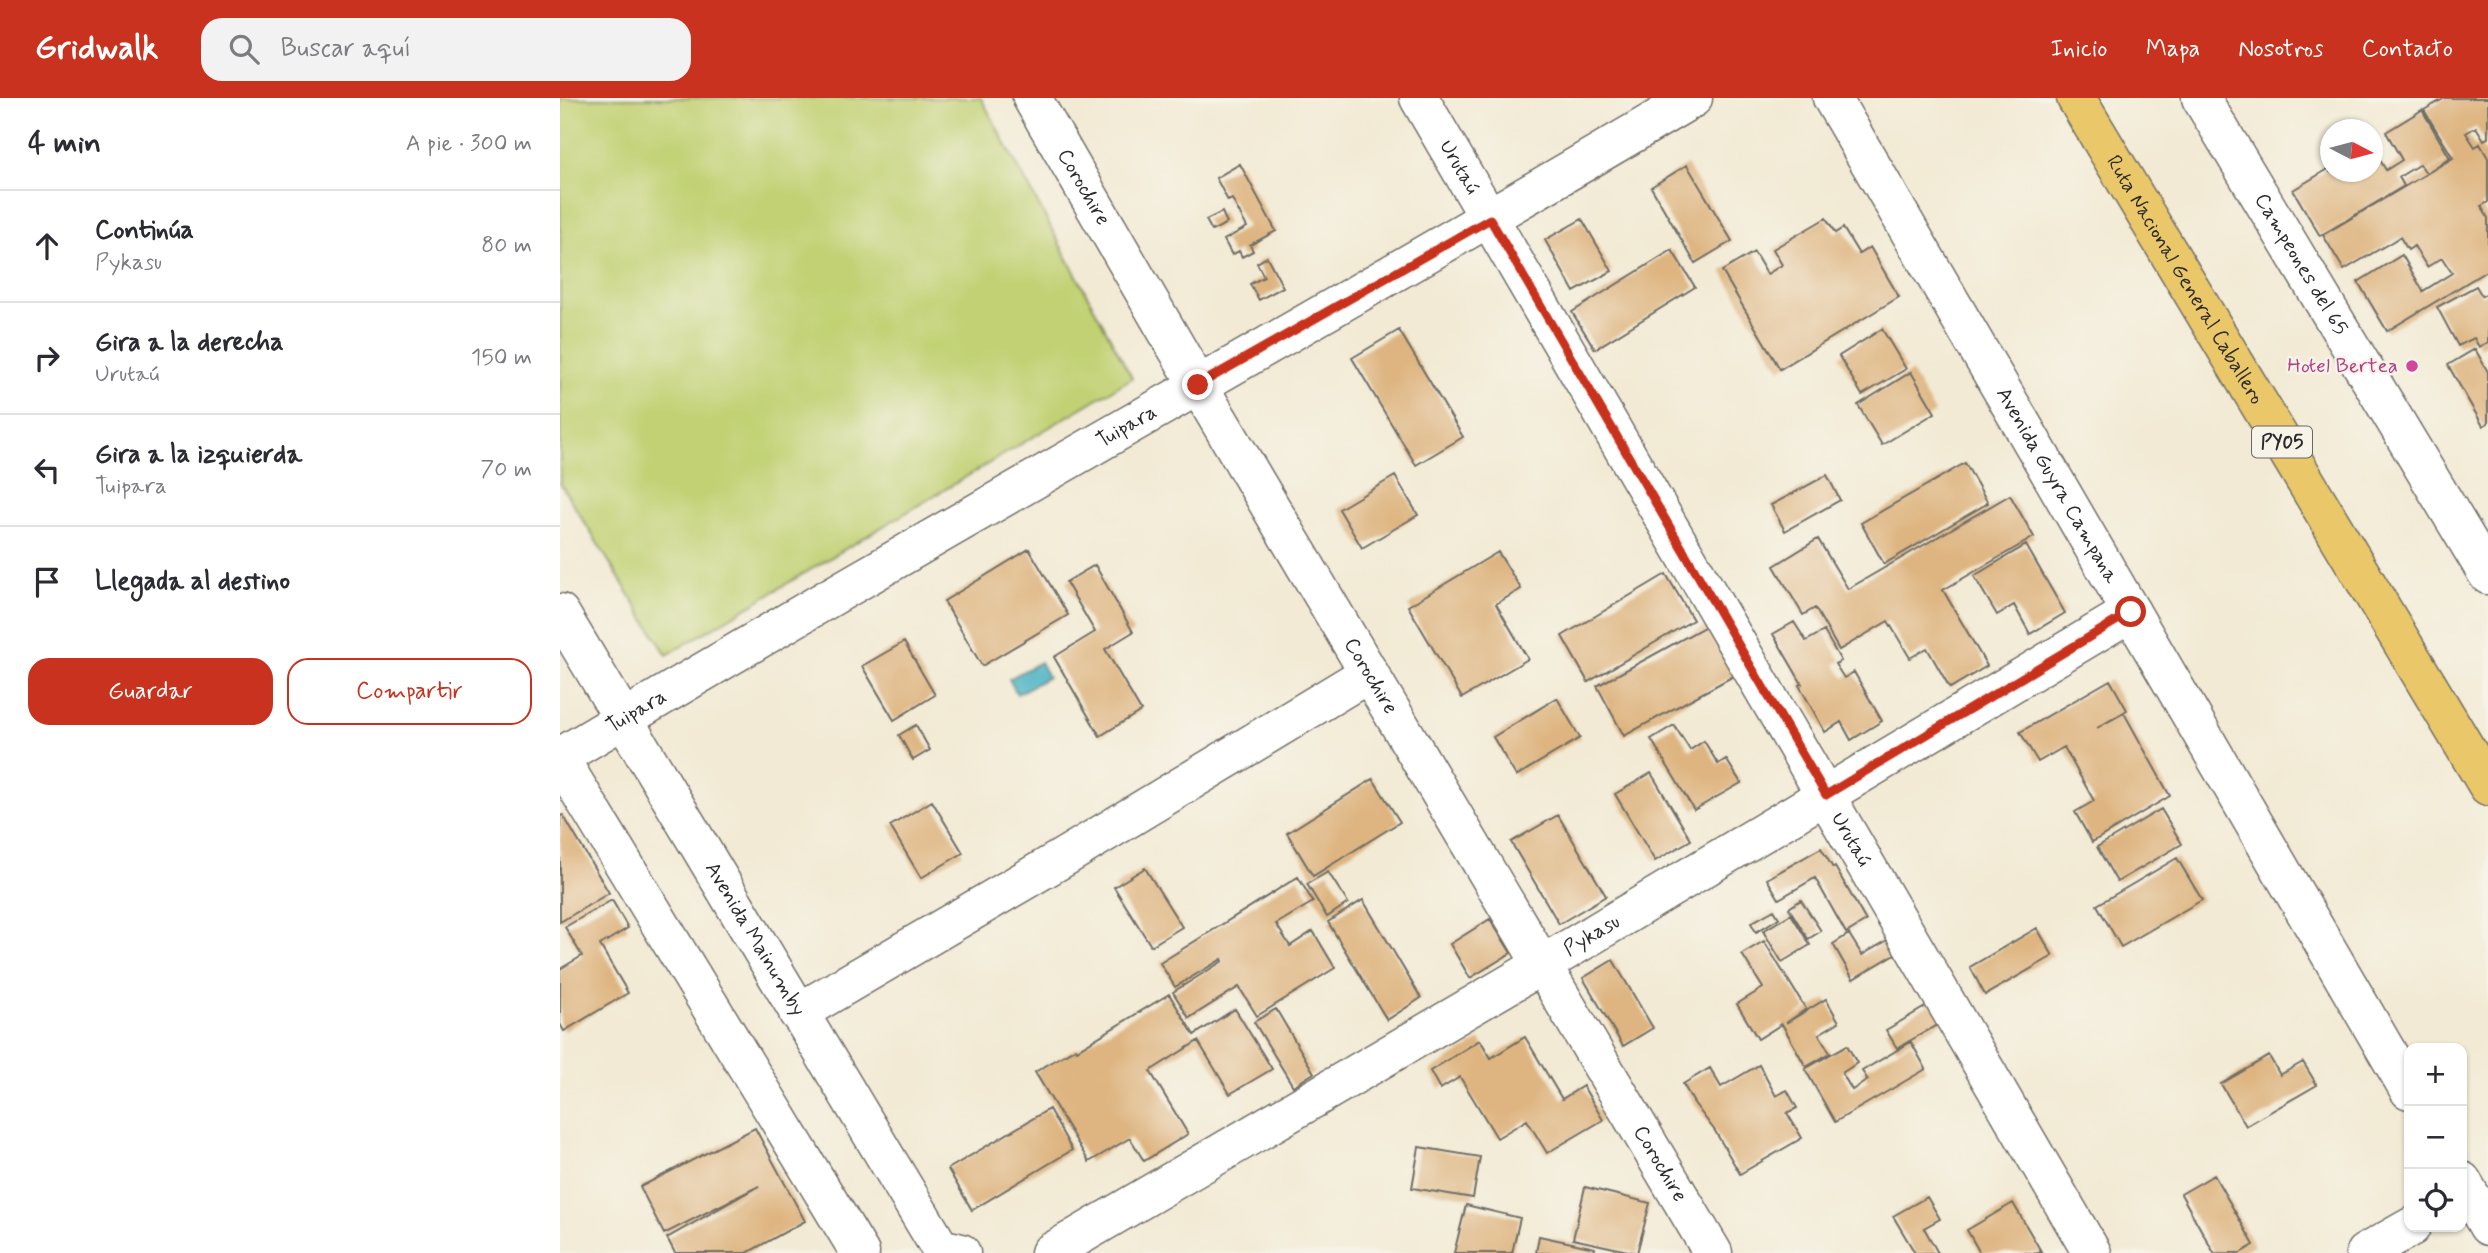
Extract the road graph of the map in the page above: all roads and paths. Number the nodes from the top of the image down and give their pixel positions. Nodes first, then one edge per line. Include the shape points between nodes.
1 (1032, 98) edge
2 (1419, 98) edge
3 (1693, 98) edge
4 (1832, 98) edge
5 (2076, 98) edge
6 (2201, 98) edge
7 (1490, 219) junction
8 (1198, 385) junction
9 (2485, 563) edge
10 (2131, 612) junction
11 (560, 613) edge
12 (1369, 673) junction
13 (622, 720) junction
14 (560, 758) edge
15 (2488, 786) edge
16 (1826, 795) junction
17 (1542, 965) junction
18 (798, 1013) junction
19 (2404, 1081) edge
20 (2404, 1231) edge
21 (860, 1253) edge
22 (961, 1253) edge
23 (1050, 1253) edge
24 (1713, 1253) edge
25 (2092, 1253) edge
26 (2365, 1253) edge

1 - 8 street, Corochire
2 - 7 street, Urutaú
3 - 7 street, Tuipara
4 - 10 street, Avenida Guyra Campana
5 - 15 highway, Ruta Nacional General Caballero / PY05
6 - 9 street, Campeones del 65
7 - 8 street, Tuipara
7 - 16 street, Urutaú
8 - 12 street, Corochire
8 - 13 street, Tuipara
10 - 16 street, Pykasu
10 - 19 street, Avenida Guyra Campana
11 - 13 street, Avenida Mainumby
12 - 17 street, Corochire
12 - 18 street
13 - 14 street, Tuipara
13 - 18 street, Avenida Mainumby
14 - 21 street
16 - 17 street, Pykasu
16 - 25 street, Urutaú
17 - 23 street, Pykasu
17 - 24 street, Corochire
18 - 22 street, Avenida Mainumby via 940,1248
20 - 26 street

